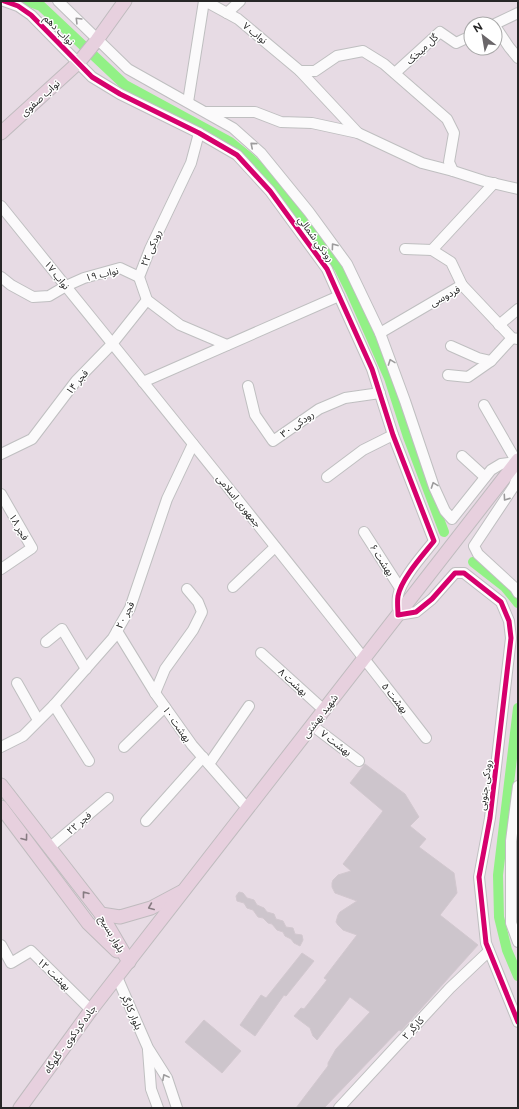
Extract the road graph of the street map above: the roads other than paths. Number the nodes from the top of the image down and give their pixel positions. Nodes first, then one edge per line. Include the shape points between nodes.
1 (4, 1) edge
2 (58, 1) edge
3 (125, 1) edge
4 (205, 1) edge
5 (240, 1) edge
6 (227, 13) junction
7 (518, 13) edge
8 (503, 21) edge
9 (503, 38) edge
10 (97, 40) junction
11 (463, 40) edge
12 (518, 58) edge
13 (79, 62) junction
14 (300, 71) junction
15 (395, 73) junction
16 (188, 102) junction
17 (207, 112) junction
18 (1, 133) edge
19 (199, 133) junction
20 (358, 133) junction
21 (453, 171) junction
22 (494, 183) junction
23 (518, 189) edge
24 (1, 206) edge
25 (405, 249) dead end
26 (432, 250) junction
27 (1, 277) edge
28 (139, 277) junction
29 (462, 285) junction
30 (66, 286) junction
31 (340, 296) junction
32 (147, 300) junction
33 (518, 309) edge
34 (499, 325) junction
35 (380, 333) junction
36 (515, 339) edge
37 (112, 344) junction
38 (227, 345) junction
39 (451, 346) dead end
40 (491, 361) junction
41 (448, 375) dead end
42 (143, 382) junction
43 (248, 386) dead end
44 (380, 393) junction
45 (484, 405) dead end
46 (393, 435) junction
47 (193, 444) junction
48 (1, 454) edge
49 (462, 456) dead end
50 (516, 465) edge
51 (327, 477) dead end
52 (485, 477) junction
53 (1, 494) edge
54 (364, 532) dead end
55 (275, 547) junction
56 (1, 569) edge
57 (233, 587) dead end
58 (400, 588) junction
59 (187, 589) dead end
60 (518, 593) edge
61 (398, 615) junction
62 (117, 631) junction
63 (46, 642) dead end
64 (262, 653) dead end
65 (364, 658) junction
66 (86, 669) junction
67 (17, 683) dead end
68 (155, 693) junction
69 (54, 704) junction
70 (249, 706) dead end
71 (165, 707) junction
72 (325, 711) junction
73 (38, 720) junction
74 (313, 726) junction
75 (426, 738) dead end
76 (1, 747) edge
77 (124, 747) dead end
78 (206, 760) junction
79 (89, 761) dead end
80 (359, 761) dead end
81 (1, 785) edge
82 (518, 786) edge
83 (108, 798) dead end
84 (1, 807) edge
85 (248, 808) junction
86 (146, 821) dead end
87 (49, 848) junction
88 (186, 889) junction
89 (101, 914) junction
90 (518, 942) edge
91 (1, 945) edge
92 (489, 951) junction
93 (122, 970) junction
94 (91, 1010) junction
95 (518, 1022) edge
96 (148, 1048) junction
97 (20, 1108) edge
98 (158, 1108) edge
99 (177, 1108) edge
100 (339, 1108) edge

1 - 13 street, نواب دهم via 18,6 31,15
10 -> 2 street, نواب دهم
3 - 10 main road
4 - 6 street, نواب ۷
4 - 16 street
5 - 6 street
6 - 14 street, نواب ۷ via 238,19
7 - 8 street
9 - 12 street
10 - 13 main road, نواب صفوی
10 - 16 street, رودکي شمالي via 128,69
11 - 15 street, گل میخک via 456,43 440,32
13 - 18 main road, نواب صفوی
13 - 19 street, رودکي شمالي via 92,77
14 - 15 street via 315,71 338,56 363,51
14 - 20 street, نواب ۷
15 - 21 street via 447,119 454,133 449,162
16 - 17 street, رودکي شمالي
17 - 20 street via 255,112 281,122 312,123
35 -> 17 street, رودکي شمالي via 347,264 309,212 261,153 233,128
19 - 28 street, رودکی ۲۲ via 191,163
19 - 31 street, رودکي شمالي via 237,155 270,191 327,269
20 - 21 street via 422,163
21 - 22 street
22 - 23 street
22 - 26 street
24 - 30 street, نواب ۱۷
25 - 26 street
26 - 29 street via 450,262
27 - 30 street, نواب ۱۹ via 33,297 49,296
28 - 30 street, نواب ۱۹ via 120,268
28 - 32 street, رودکی ۲۲
29 - 34 street, فردوسی
29 - 35 street, فردوسی
30 - 37 street, نواب ۱۷
31 - 38 street
31 - 44 street, رودکي شمالي
32 - 37 street, فجر ۱۴
32 - 38 street via 180,325
33 - 34 street
34 - 36 street, فردوسی
52 -> 35 street, رودکي شمالي via 452,519 445,511 434,487 406,401
36 - 40 street
37 - 42 street, جمهوری اسلامی
37 - 48 street, فجر ۱۴ via 76,381 32,439
38 - 42 street
39 - 40 street
40 - 41 street via 468,377
42 - 47 street, جمهوری اسلامی
43 - 44 street, رودکی ۳۰ via 255,415 272,441 319,409 345,398
44 - 46 street, رودکي شمالي
45 - 50 street
46 - 51 street via 363,450
46 - 58 street, رودکي شمالي via 434,541
47 - 55 street, جمهوری اسلامی
47 - 62 street, فجر ۲۰ via 167,499 130,608
49 - 52 street
50 - 52 street via 501,464
50 -> 60 street via 517,477 514,486 474,546 478,554
50 - 61 main road, شهید بهشتی
53 - 56 street, فجر ۱۸ via 32,548
54 - 58 street, بهشت ۶
55 - 57 street
55 - 65 street, جمهوری اسلامی
58 - 61 street
59 - 68 street via 198,602 202,612 193,630 165,669
61 - 65 main road, شهید بهشتی
61 - 92 street, رودکی جنوبی via 416,612 432,599 455,573 464,573 501,602 509,621 511,638 490,818 479,878
62 - 66 street, فجر ۲۰
62 - 68 street, بهشت ۱۰
63 - 66 street via 62,629
64 - 72 street, بهشت ۸
65 - 72 main road, شهید بهشتی
65 - 75 street, بهشت ۵
66 - 69 street, فجر ۲۰
67 - 73 street
68 - 71 street, بهشت ۱۰
69 - 73 street, فجر ۲۰
69 - 79 street
70 - 78 street
71 - 77 street
71 - 78 street, بهشت ۱۰
72 - 74 main road, شهید بهشتی
73 - 76 street, فجر ۲۰ via 23,736
74 - 80 street, بهشت ۷
74 - 85 main road, شهید بهشتی
78 - 85 street, بهشت ۱۰
78 - 86 street
81 - 87 main road, بلوار بسیج
82 - 90 street via 511,841 511,923
83 - 87 street, فجر ۲۲
84 -> 93 main road, بلوار بسیج
85 - 88 main road, شهید بهشتی
89 -> 87 main road, بلوار بسیج
88 -> 89 main road via 151,908 120,917
88 - 93 main road, شهید بهشتی
89 - 93 main road, بلوار بسیج
91 - 94 street, بهشت ۱۲ via 11,963 31,951
92 - 95 street, رودکی جنوبی
92 - 100 street, کارگر ۲ via 450,988
93 - 94 main road, جاده کردکوی - گلوگاه
93 - 96 street, بلوار کارگر
94 - 97 main road, جاده کردکوی - گلوگاه
96 - 98 street, بلوار کارگر via 151,1089
99 -> 96 street, بلوار کارگر via 167,1078

